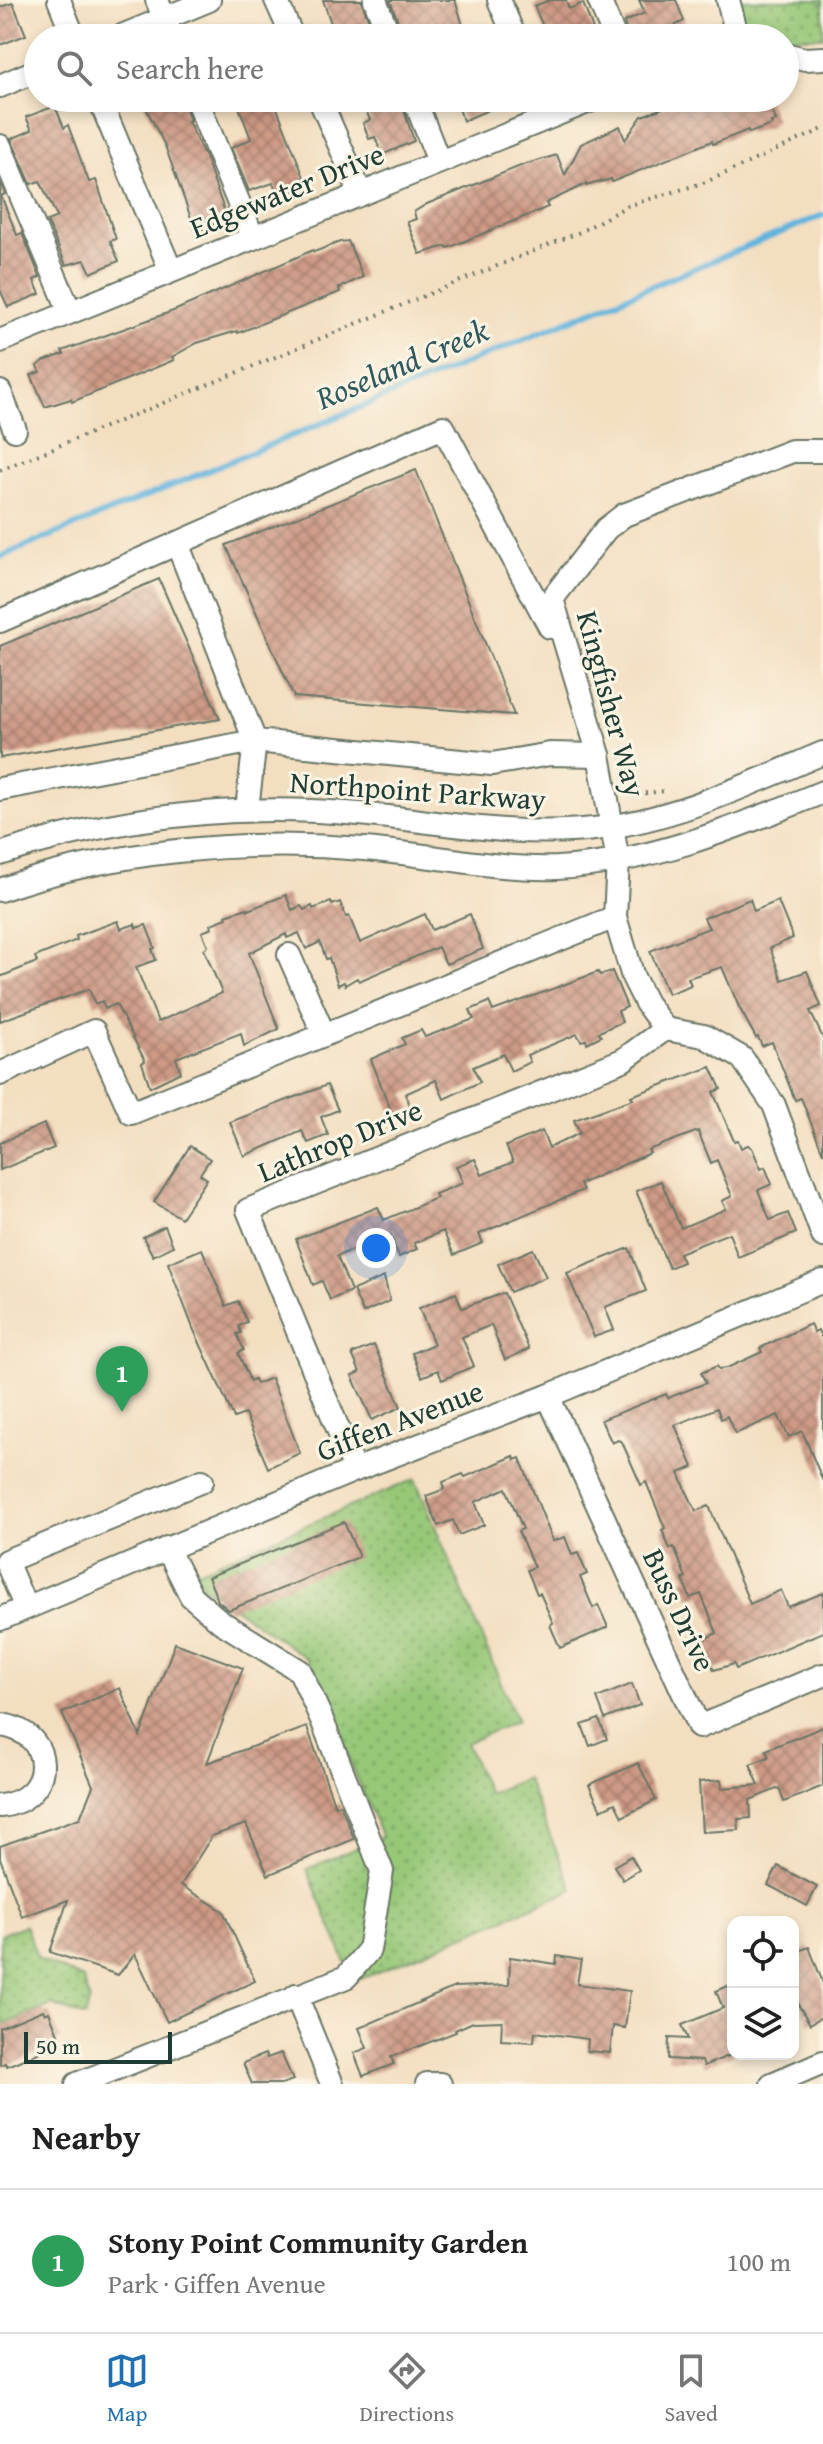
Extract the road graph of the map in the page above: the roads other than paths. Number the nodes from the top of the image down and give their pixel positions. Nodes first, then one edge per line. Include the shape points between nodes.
1 (59, 0) edge
2 (209, 0) edge
3 (276, 0) edge
4 (375, 0) edge
5 (499, 0) edge
6 (599, 0) edge
7 (728, 0) edge
8 (164, 19) edge
9 (68, 24) edge
10 (287, 24) edge
11 (384, 24) edge
12 (509, 24) edge
13 (609, 24) edge
14 (734, 24) edge
15 (799, 58) edge
16 (823, 58) edge
17 (24, 76) edge
18 (0, 86) edge
19 (105, 112) edge
20 (202, 112) edge
21 (325, 112) edge
22 (419, 112) edge
23 (536, 112) edge
24 (0, 146) edge
25 (439, 162) junction
26 (361, 194) junction
27 (253, 238) junction
28 (171, 271) junction
29 (70, 312) junction
30 (0, 341) edge
31 (0, 392) edge
32 (15, 430) dead end
33 (823, 451) edge
34 (177, 543) junction
35 (0, 621) edge
36 (569, 661) junction
37 (255, 741) junction
38 (823, 753) edge
39 (599, 755) junction
40 (0, 789) edge
41 (823, 792) edge
42 (247, 809) junction
43 (612, 825) junction
44 (0, 854) edge
45 (618, 861) junction
46 (0, 890) edge
47 (615, 917) junction
48 (289, 955) dead end
49 (665, 1029) junction
50 (324, 1035) junction
51 (0, 1074) edge
52 (823, 1236) edge
53 (823, 1281) edge
54 (548, 1396) junction
55 (355, 1470) junction
56 (202, 1481) dead end
57 (167, 1548) junction
58 (25, 1606) junction
59 (0, 1619) edge
60 (823, 1675) edge
61 (0, 1725) edge
62 (0, 1806) edge
63 (296, 1995) junction
64 (823, 2062) edge
65 (77, 2084) edge
66 (332, 2084) edge
67 (427, 2084) edge
68 (440, 2084) edge
69 (772, 2084) edge

1 - 9 street
2 - 8 street
3 - 10 street
4 - 11 street
5 - 12 street
6 - 13 street
7 - 14 street
15 - 16 street
17 - 18 street
19 - 28 street
20 - 27 street
21 - 26 street
22 - 25 street
23 - 25 street, Edgewater Drive
24 - 29 street
25 - 26 street, Edgewater Drive
26 - 27 street, Edgewater Drive
27 - 28 street, Edgewater Drive
28 - 29 street, Edgewater Drive
29 - 30 street, Edgewater Drive
31 - 32 street
33 - 36 street, Kingfisher Way via 792,451 624,515 606,529 552,599
34 - 35 street
34 - 36 street via 443,427
34 - 37 street
36 - 39 street, Kingfisher Way
37 - 39 street via 492,764 550,754
37 - 40 street
37 - 42 street
38 - 43 street, Northpoint Parkway via 689,807
39 - 43 street, Kingfisher Way
41 - 45 street, Northpoint Parkway via 705,839
42 - 43 street, Northpoint Parkway via 362,814 518,832
42 - 44 street, Northpoint Parkway via 91,829
43 - 45 street, Kingfisher Way
45 - 46 street, Northpoint Parkway via 558,868 497,867 364,849 220,846 102,864
45 - 47 street
47 - 49 street via 633,977
47 - 50 street
48 - 50 street
49 - 52 street via 704,1036 742,1058 774,1105
49 - 55 street, Lathrop Drive via 623,1060 248,1210
50 - 51 street via 131,1113 94,1031
53 - 54 street, Giffen Avenue
54 - 55 street, Giffen Avenue
54 - 60 street, Buss Drive via 699,1727
55 - 57 street, Giffen Avenue
56 - 58 street via 6,1561
57 - 58 street, Giffen Avenue
57 - 63 street via 191,1596 221,1622 300,1671 382,1871 369,1950 346,1977
58 - 59 street, Giffen Avenue
61 - 62 street via 30,1737 43,1765 31,1794
63 - 65 street
63 - 66 street
64 - 69 street
67 - 68 street

